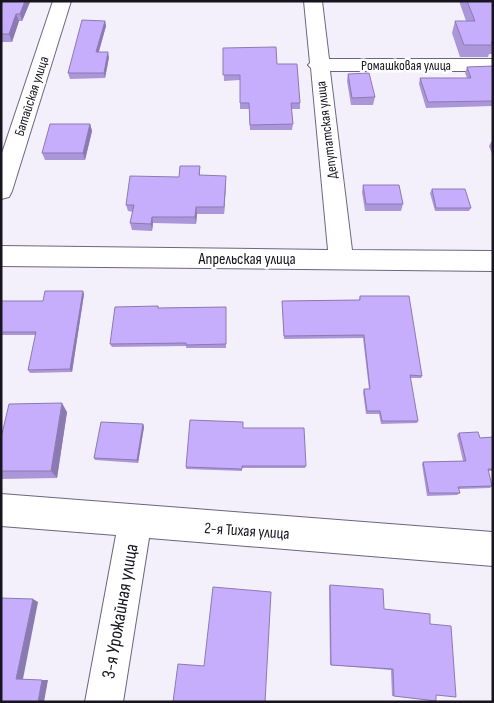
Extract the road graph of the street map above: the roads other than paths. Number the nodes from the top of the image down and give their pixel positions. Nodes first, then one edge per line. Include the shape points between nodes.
1 (62, 1) edge
2 (313, 1) edge
3 (318, 65) junction
4 (493, 65) edge
5 (1, 191) edge
6 (1, 256) edge
7 (341, 259) junction
8 (493, 260) edge
9 (1, 510) edge
10 (135, 521) junction
11 (493, 548) edge
12 (104, 702) edge

1 - 5 street, Батайская улица
2 - 3 street, Депутатская улица
3 - 4 street, Ромашковая улица
3 - 7 street, Депутатская улица
6 - 7 street, Апрельская улица
7 - 8 street, Апрельская улица
9 - 10 street, 2-я Тихая улица
10 - 11 street, 2-я Тихая улица
10 - 12 street, 3-я Урожайная улица

